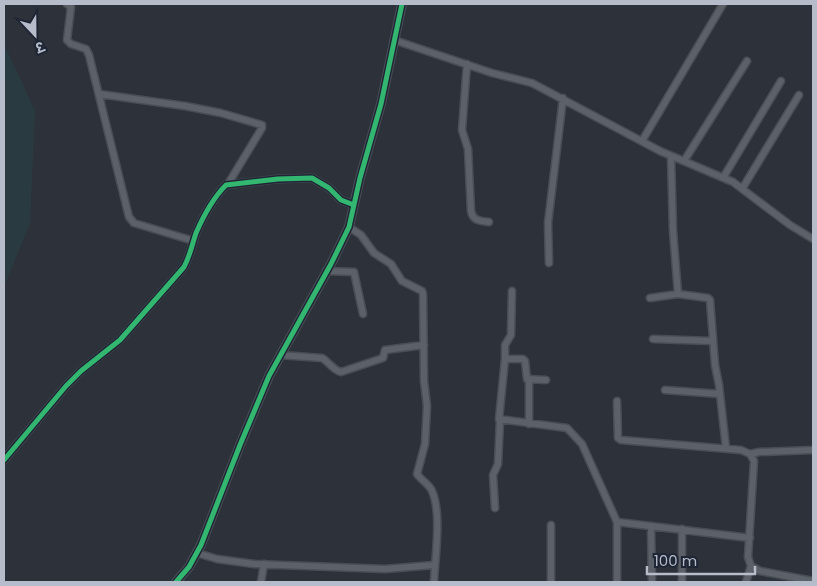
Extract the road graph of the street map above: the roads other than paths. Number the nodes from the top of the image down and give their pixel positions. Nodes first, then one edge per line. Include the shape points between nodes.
1 (67, 4) edge
2 (402, 4) edge
3 (724, 4) edge
4 (394, 40) junction
5 (747, 61) dead end
6 (467, 64) junction
7 (781, 81) dead end
8 (99, 94) junction
9 (798, 95) dead end
10 (562, 98) junction
11 (642, 141) junction
12 (671, 156) junction
13 (684, 161) junction
14 (723, 178) junction
15 (228, 184) junction
16 (742, 189) junction
17 (354, 206) junction
18 (489, 222) dead end
19 (349, 227) junction
20 (813, 239) edge
21 (194, 241) junction
22 (549, 263) dead end
23 (326, 271) junction
24 (512, 290) dead end
25 (678, 294) junction
26 (650, 298) dead end
27 (363, 314) dead end
28 (653, 339) dead end
29 (712, 341) junction
30 (424, 345) junction
31 (280, 356) junction
32 (505, 359) junction
33 (529, 380) junction
34 (546, 380) dead end
35 (665, 390) dead end
36 (720, 394) junction
37 (617, 401) dead end
38 (500, 420) junction
39 (529, 424) junction
40 (726, 448) junction
41 (813, 450) edge
42 (750, 454) junction
43 (4, 460) edge
44 (495, 508) dead end
45 (617, 522) junction
46 (551, 525) dead end
47 (651, 526) junction
48 (682, 529) junction
49 (750, 538) junction
50 (197, 553) junction
51 (264, 564) junction
52 (434, 565) junction
53 (751, 566) junction
54 (801, 580) edge
55 (813, 580) edge
56 (176, 582) edge
57 (262, 582) edge
58 (434, 582) edge
59 (551, 582) edge
60 (617, 582) edge
61 (652, 582) edge
62 (682, 582) edge
63 (746, 582) edge

1 - 8 street via 71,7 67,40 88,52
2 - 4 street
3 - 11 street
4 - 6 street
4 - 17 street
5 - 13 street
6 - 10 street via 532,83
6 - 18 street via 462,130 468,149 471,211 476,220
7 - 14 street
8 - 15 street via 185,106 260,124 262,128
8 - 21 street via 131,220
9 - 16 street
10 - 11 street
10 - 22 street via 548,222
11 - 12 street
12 - 13 street
12 - 25 street
13 - 14 street
14 - 16 street
15 - 17 street via 312,178
15 - 21 street via 215,199
16 - 20 street
17 - 19 street
19 - 23 street
19 - 30 street via 361,235 374,253 391,264 402,281 423,292
21 - 43 street via 184,267 120,340 66,386
23 - 27 street via 354,272
23 - 31 street
24 - 32 street via 511,335 505,345
25 - 26 street
25 - 29 street via 710,300
28 - 29 street
29 - 36 street
30 - 31 street via 385,350 383,358 341,372 322,358
30 - 52 street via 425,444 417,474 432,489 437,512
31 - 50 street via 256,406
32 - 33 street via 524,360
32 - 38 street
33 - 34 street
33 - 39 street
35 - 36 street
36 - 40 street
37 - 40 street via 618,438 621,440
38 - 39 street
38 - 44 street via 498,466 493,475
39 - 45 street via 571,431 582,444
40 - 42 street
41 - 42 street
42 - 49 street via 754,461
45 - 47 street
45 - 60 street
46 - 59 street
47 - 48 street
47 - 61 street
48 - 49 street
48 - 62 street
49 - 53 street via 748,557
50 - 51 street via 217,559
50 - 56 street
51 - 52 street via 385,569
51 - 57 street
52 - 58 street
53 - 54 street
53 - 63 street
54 - 55 street

